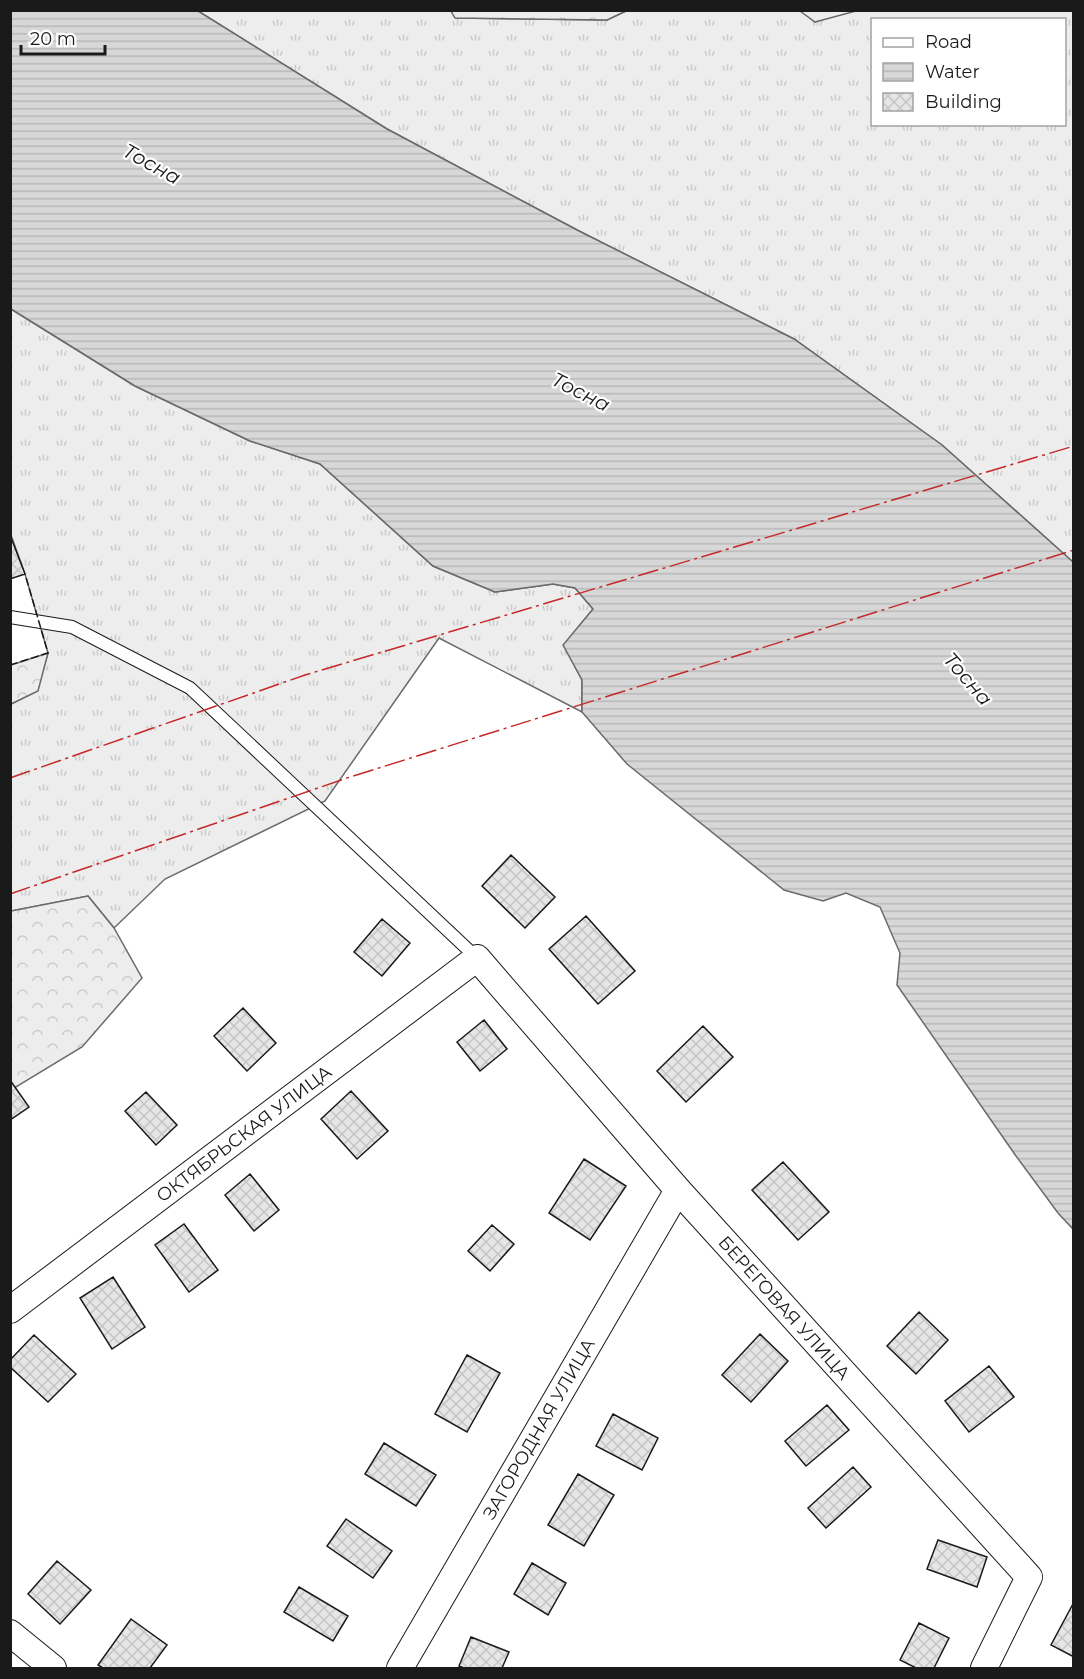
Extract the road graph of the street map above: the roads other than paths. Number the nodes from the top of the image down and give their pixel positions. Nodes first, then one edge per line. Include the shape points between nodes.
1 (10, 617) edge
2 (477, 958) junction
3 (678, 1190) junction
4 (10, 1310) edge
5 (10, 1633) edge
6 (53, 1668) edge
7 (400, 1668) edge
8 (984, 1668) edge

1 - 2 lane via 72,627 190,688
2 - 3 street, БЕРЕГОВАЯ УЛИЦА
2 - 4 street, ОКТЯБРЬСКАЯ УЛИЦА
3 - 7 street, ЗАГОРОДНАЯ УЛИЦА
3 - 8 street, БЕРЕГОВАЯ УЛИЦА via 1029,1577
5 - 6 street

